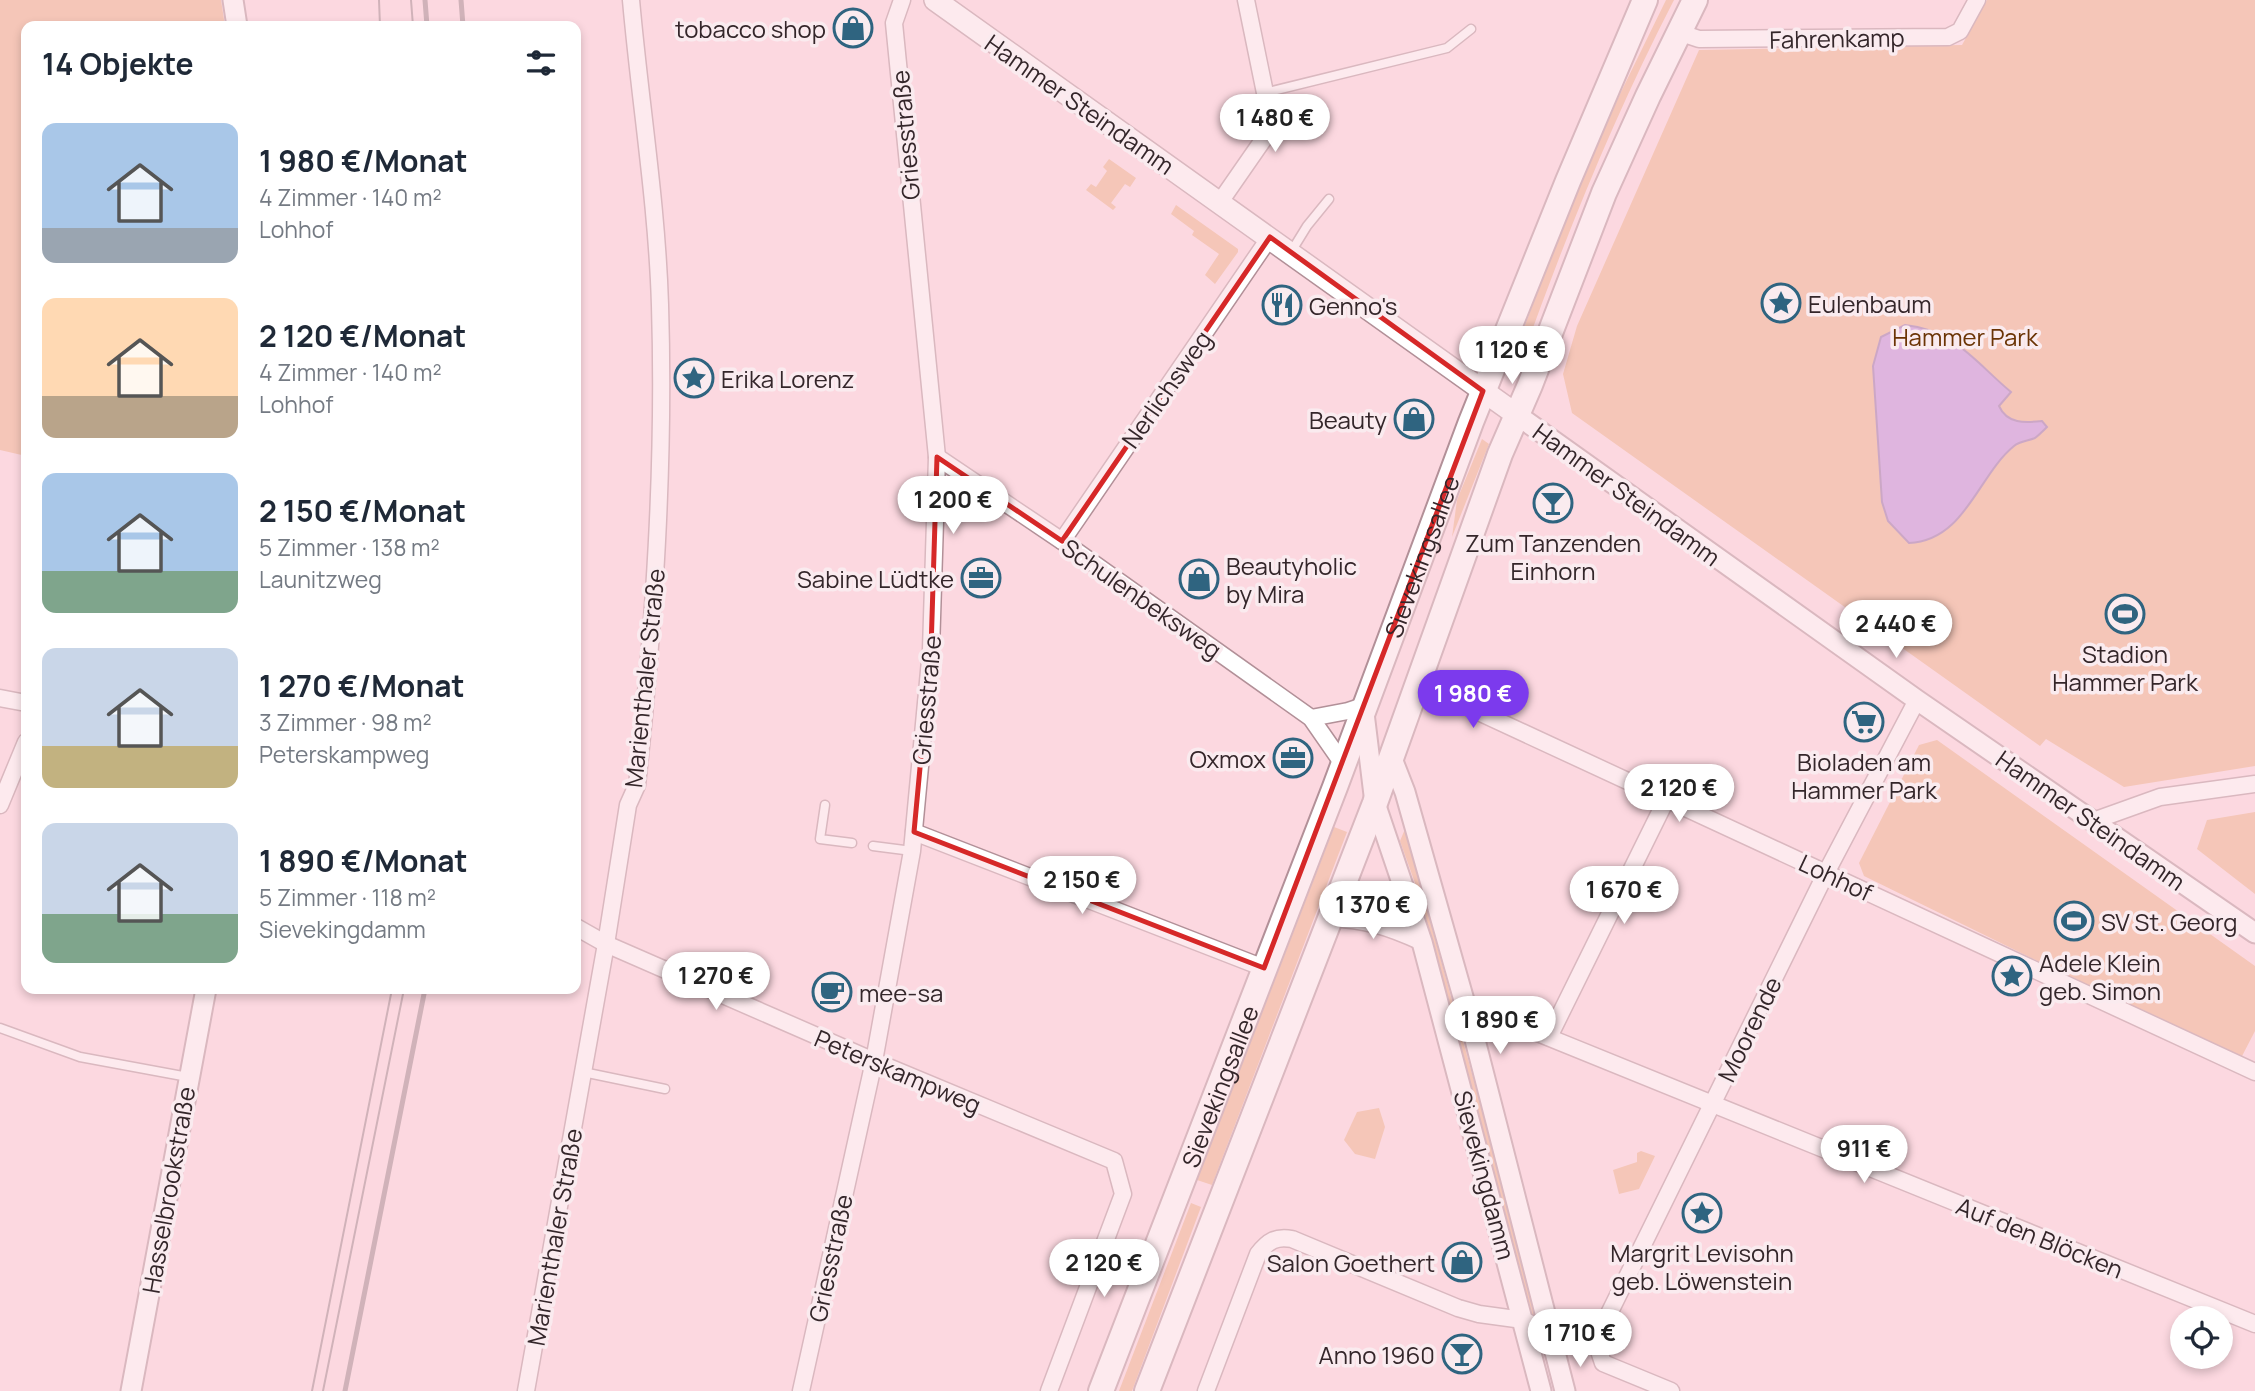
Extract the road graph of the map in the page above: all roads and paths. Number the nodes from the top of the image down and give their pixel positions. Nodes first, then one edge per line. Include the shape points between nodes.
1 (233, 0) edge
2 (631, 0) edge
3 (902, 0) edge
4 (935, 0) edge
5 (1246, 0) edge
6 (1645, 0) edge
7 (1695, 0) edge
8 (1977, 0) edge
9 (236, 21) edge
10 (1471, 29) dead end
11 (1678, 32) junction
12 (1264, 93) junction
13 (1329, 199) dead end
14 (1220, 202) junction
15 (1270, 237) junction
16 (1291, 253) junction
17 (1483, 391) junction
18 (1517, 415) junction
19 (937, 457) junction
20 (1062, 541) junction
21 (1416, 683) junction
22 (0, 698) edge
23 (1917, 700) junction
24 (21, 702) edge
25 (1363, 706) junction
26 (1311, 718) junction
27 (21, 754) edge
28 (1391, 756) junction
29 (1343, 764) junction
30 (2255, 784) edge
31 (1667, 798) junction
32 (1375, 803) junction
33 (0, 805) edge
34 (825, 805) dead end
35 (2093, 821) junction
36 (914, 832) junction
37 (852, 843) dead end
38 (873, 846) dead end
39 (912, 851) junction
40 (1826, 873) junction
41 (1328, 918) junction
42 (581, 930) edge
43 (2255, 933) edge
44 (1422, 942) junction
45 (607, 944) junction
46 (1264, 968) junction
47 (205, 994) edge
48 (0, 1028) edge
49 (1473, 1032) junction
50 (1549, 1037) junction
51 (874, 1061) junction
52 (583, 1072) junction
53 (2255, 1072) edge
54 (188, 1077) junction
55 (665, 1088) dead end
56 (1713, 1104) junction
57 (1523, 1320) junction
58 (2255, 1324) edge
59 (1551, 1333) junction
60 (131, 1391) edge
61 (526, 1391) edge
62 (800, 1391) edge
63 (1049, 1391) edge
64 (1101, 1391) edge
65 (1147, 1391) edge
66 (1206, 1391) edge
67 (1541, 1391) edge
68 (1565, 1391) edge
69 (1671, 1391) edge

1 - 9 street
2 - 45 street, Marienthaler Straße via 655,221 661,472 652,648 639,772 628,805
3 - 19 street, Griesstraße via 894,23
4 - 14 main road, Hammer Steindamm
5 - 12 street
6 - 17 main road, Sievekingsallee
7 - 11 main road, Sievekingsallee
8 - 11 street, Fahrenkamp via 1960,31 1948,37 1699,39
10 - 12 lane via 1447,48
11 - 18 main road, Sievekingsallee via 1604,193
12 - 14 street via 1272,127
13 - 16 lane
14 - 15 main road, Hammer Steindamm
15 - 16 main road, Hammer Steindamm
15 - 20 street, Nerlichsweg
16 - 17 main road, Hammer Steindamm
17 - 18 main road, Hammer Steindamm
17 - 25 main road, Sievekingsallee
18 - 21 main road, Sievekingsallee
18 - 23 street, Hammer Steindamm
19 - 20 street, Schulenbeksweg
19 - 36 street, Griesstraße via 932,650
20 - 26 street, Schulenbeksweg
21 - 28 main road, Sievekingsallee
21 - 31 street, Lohhof
22 - 24 street
23 - 35 street, Hammer Steindamm
23 - 40 street, Moorende
25 - 26 street
25 - 29 main road, Sievekingsallee
25 - 32 street, Sievekingdamm
26 - 29 street, Schulenbeksweg
27 - 33 street
28 - 32 main road, Sievekingsallee
28 - 49 street, Sievekingdamm
29 - 46 main road, Sievekingsallee
30 - 35 street via 2160,797
31 - 40 street, Lohhof
31 - 50 street
32 - 41 main road, Sievekingsallee
32 - 44 street, Sievekingdamm
34 - 37 lane via 820,839
35 - 43 street, Hammer Steindamm
36 - 39 street, Griesstraße
36 - 46 street
38 - 39 lane
39 - 51 street, Griesstraße
40 - 53 street, Lohhof
40 - 56 street, Moorende
41 - 44 street via 1379,924
41 - 65 main road, Sievekingsallee
42 - 45 street, Peterskampweg
44 - 57 street, Sievekingdamm
45 - 51 street, Peterskampweg
45 - 52 street, Marienthaler Straße
46 - 64 main road, Sievekingsallee
47 - 54 street, Hasselbrookstraße
48 - 54 lane via 80,1058
49 - 50 street, Auf den Blöcken via 1513,1023
49 - 59 street, Sievekingdamm
50 - 56 street, Auf den Blöcken
51 - 62 street, Griesstraße
51 - 63 street, Peterskampweg via 1114,1161 1123,1194
52 - 55 lane
52 - 61 street, Marienthaler Straße
54 - 60 street, Hasselbrookstraße
56 - 58 street, Auf den Blöcken
56 - 69 street, Moorende via 1597,1345 1603,1363
57 - 59 street
57 - 66 street via 1458,1308 1280,1237 1258,1254
57 - 67 street, Sievekingdamm
59 - 68 street, Sievekingdamm

